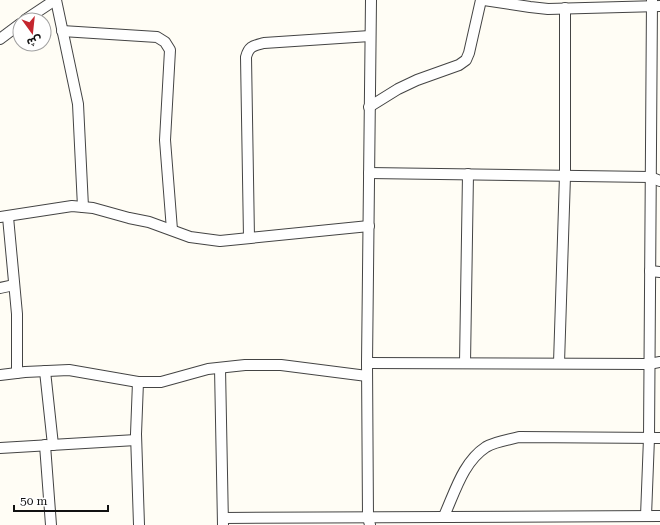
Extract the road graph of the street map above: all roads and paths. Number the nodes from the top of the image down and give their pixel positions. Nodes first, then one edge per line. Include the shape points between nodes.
1 (55, 0) edge
2 (370, 0) edge
3 (481, 0) edge
4 (484, 0) edge
5 (655, 4) edge
6 (565, 8) junction
7 (37, 12) edge
8 (12, 30) edge
9 (62, 31) junction
10 (370, 36) junction
11 (0, 39) edge
12 (656, 100) edge
13 (370, 106) junction
14 (369, 173) junction
15 (468, 174) junction
16 (565, 176) junction
17 (655, 179) edge
18 (84, 207) junction
19 (4, 217) edge
20 (368, 226) junction
21 (172, 230) junction
22 (249, 238) junction
23 (655, 272) edge
24 (14, 285) junction
25 (0, 288) edge
26 (660, 362) edge
27 (368, 363) junction
28 (465, 363) junction
29 (559, 364) junction
30 (649, 364) junction
31 (220, 368) junction
32 (45, 371) junction
33 (17, 373) junction
34 (0, 375) edge
35 (368, 376) junction
36 (138, 382) junction
37 (649, 438) junction
38 (660, 438) edge
39 (136, 440) junction
40 (49, 445) junction
41 (0, 448) edge
42 (444, 516) junction
43 (646, 516) junction
44 (660, 516) edge
45 (633, 520) edge
46 (224, 521) edge
47 (369, 521) edge
48 (51, 525) edge
49 (139, 525) edge

1 - 7 street
1 - 9 street
2 - 10 street
3 - 13 street via 466,60 398,89
4 - 6 street via 530,8
5 - 6 street
5 - 12 street
6 - 16 street
8 - 11 street
9 - 18 street via 78,104
9 - 21 street via 158,37 170,50 165,140
10 - 13 street
10 - 22 street via 264,43 252,46 248,50 246,57
12 - 17 street
13 - 14 street
14 - 15 street
14 - 20 street
15 - 16 street
15 - 28 street
16 - 17 street
16 - 29 street
17 - 23 street
18 - 19 street via 72,206
18 - 21 street
19 - 24 street
20 - 22 street
20 - 27 street
21 - 22 street via 190,237 220,241
23 - 30 street
24 - 25 street
24 - 33 street via 17,314
26 - 30 street
27 - 28 street
27 - 35 street
28 - 29 street
29 - 30 street
30 - 37 street
31 - 35 street via 281,365
31 - 36 street via 161,382
31 - 46 street
32 - 33 street
32 - 36 street via 69,370
32 - 40 street
33 - 34 street
35 - 47 street
36 - 39 street
37 - 38 street
37 - 42 street via 519,438 502,441 476,455 466,468
37 - 43 street
39 - 40 street
39 - 49 street
40 - 41 street
40 - 48 street
42 - 45 street
42 - 47 street
43 - 44 street
43 - 45 street
46 - 47 street

